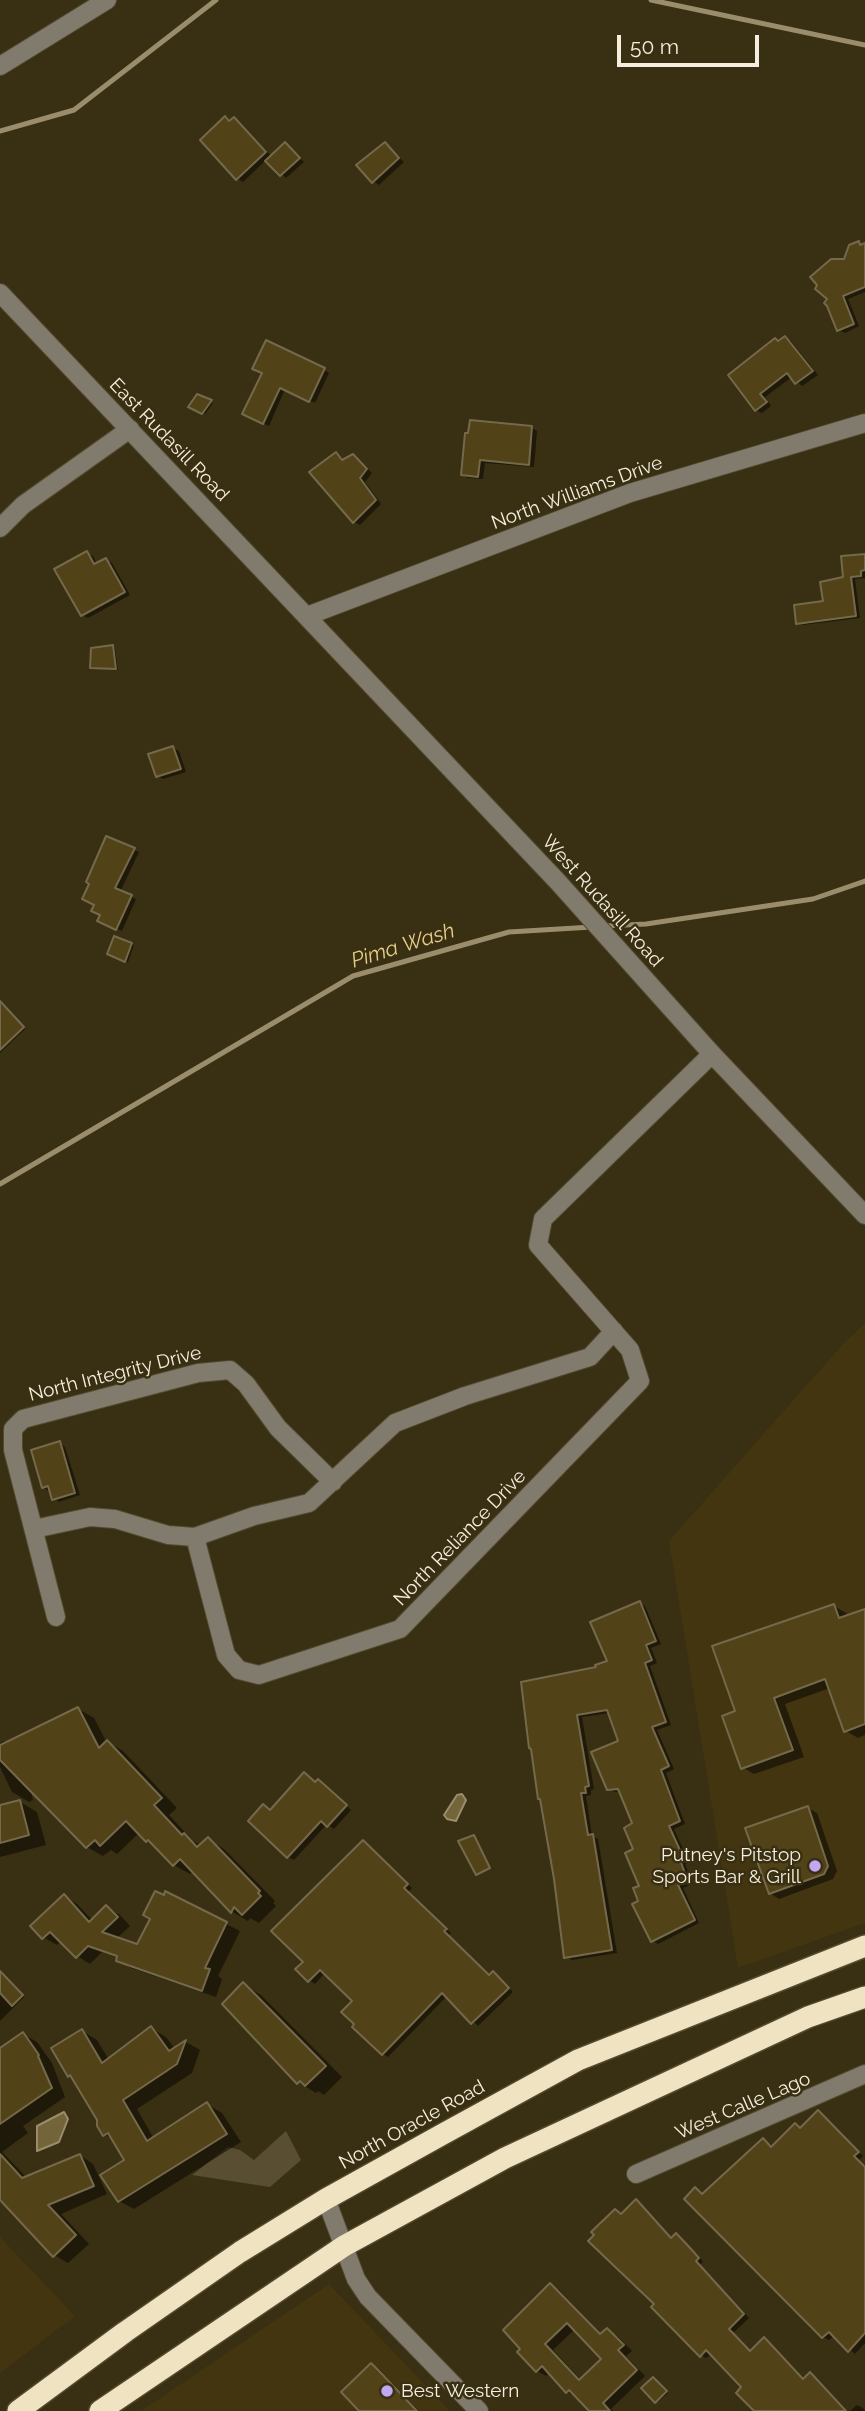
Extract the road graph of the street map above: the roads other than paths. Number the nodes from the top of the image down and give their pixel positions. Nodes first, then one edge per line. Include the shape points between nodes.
1 (107, 0) edge
2 (0, 66) edge
3 (0, 293) edge
4 (865, 423) edge
5 (130, 429) junction
6 (0, 528) edge
7 (307, 616) junction
8 (712, 1054) junction
9 (865, 1215) edge
10 (614, 1331) junction
11 (333, 1482) junction
12 (34, 1529) junction
13 (195, 1537) junction
14 (56, 1617) dead end
15 (865, 1946) edge
16 (865, 1997) edge
17 (865, 2074) edge
18 (636, 2174) dead end
19 (326, 2199) junction
20 (344, 2246) junction
21 (18, 2411) edge
22 (100, 2411) edge
23 (479, 2411) edge

1 - 2 street
3 - 5 street, East Rudasill Road
4 - 7 street, North Williams Drive via 630,493
5 - 6 street via 23,505
5 - 7 street, East Rudasill Road
7 - 8 street, West Rudasill Road via 558,882
8 - 9 street, West Rudasill Road
8 - 10 street via 543,1219 538,1245
10 - 11 street via 590,1357 477,1391 395,1423
10 - 13 street, North Reliance Drive via 630,1350 640,1381 400,1629 259,1675 239,1670 226,1655
11 - 12 street, North Integrity Drive via 278,1428 230,1370 198,1373 23,1419 13,1429 13,1450
11 - 13 street via 309,1503
12 - 13 street via 90,1517
12 - 14 street, North Integrity Drive
15 - 19 highway, North Oracle Road via 578,2060
16 - 20 highway via 808,2017 586,2118
17 - 18 street, West Calle Lago
19 - 20 street
19 - 21 highway, North Oracle Road via 240,2252
20 - 22 highway
20 - 23 street via 368,2297

